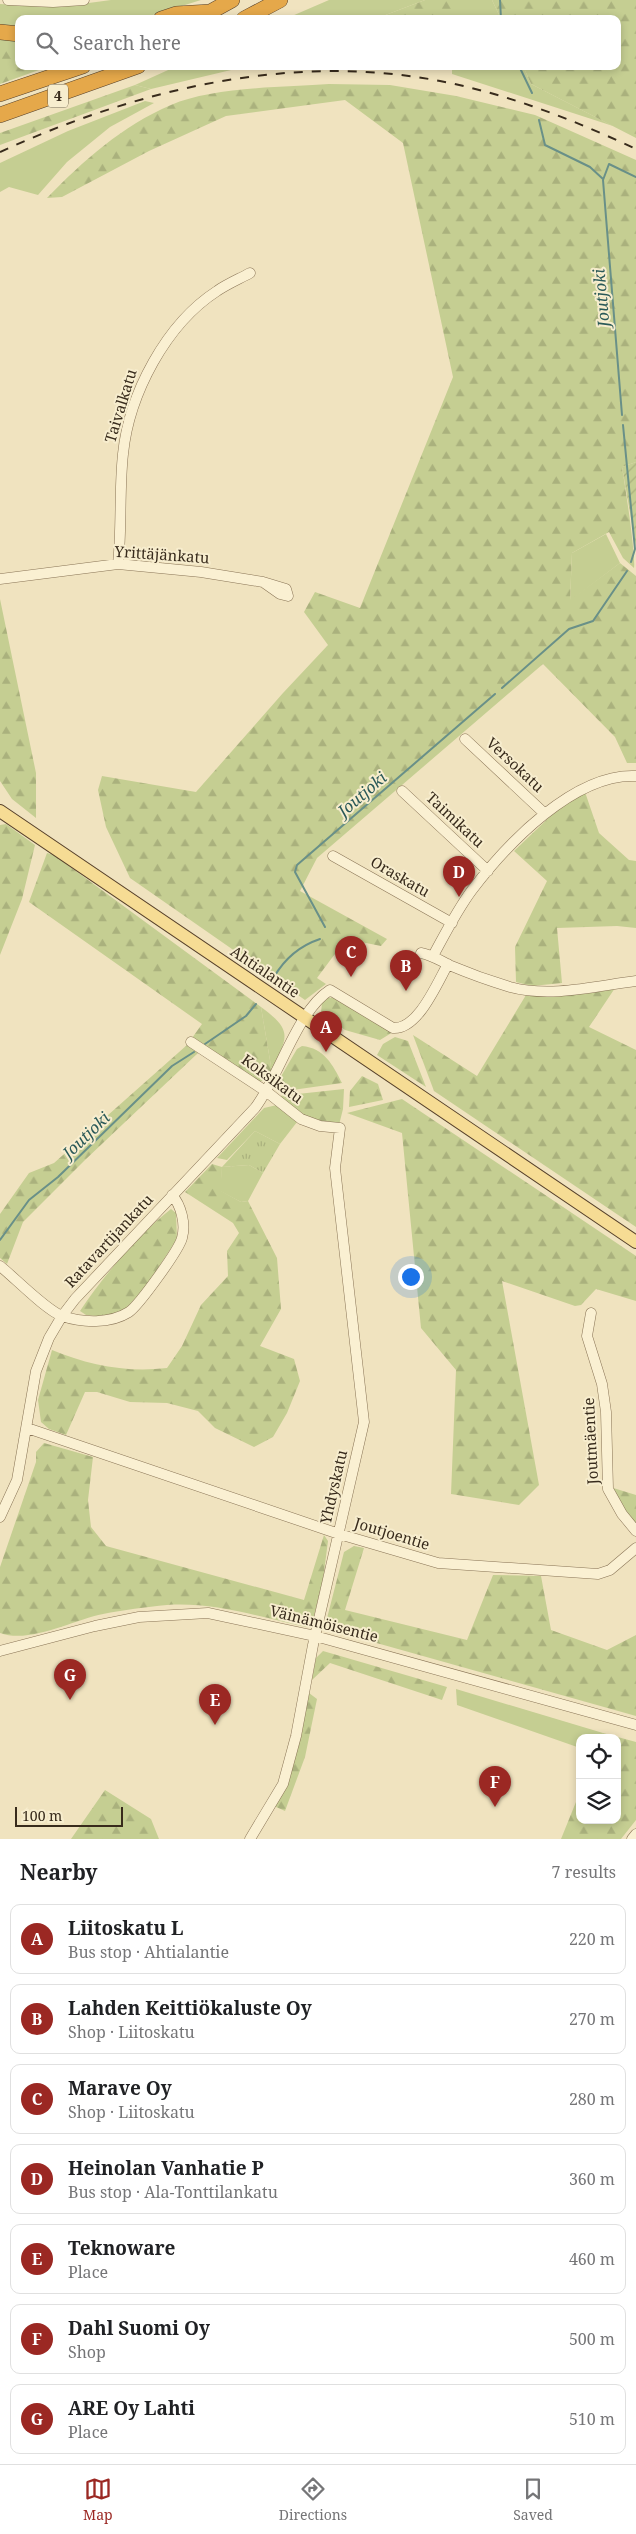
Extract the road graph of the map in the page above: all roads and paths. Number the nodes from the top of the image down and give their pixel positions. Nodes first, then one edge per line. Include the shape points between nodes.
1 (8, 0) edge
2 (84, 0) edge
3 (232, 0) edge
4 (280, 0) edge
5 (173, 15) edge
6 (204, 15) edge
7 (252, 15) edge
8 (0, 32) edge
9 (15, 34) edge
10 (71, 70) edge
11 (127, 70) edge
12 (0, 94) edge
13 (7, 114) edge
14 (0, 121) edge
15 (250, 272) dead end
16 (118, 564) junction
17 (0, 579) edge
18 (263, 582) dead end
19 (465, 739) dead end
20 (636, 776) edge
21 (402, 790) dead end
22 (0, 811) edge
23 (544, 813) junction
24 (333, 856) dead end
25 (488, 871) junction
26 (452, 923) junction
27 (421, 953) dead end
28 (434, 956) junction
29 (448, 964) junction
30 (636, 981) edge
31 (305, 1019) junction
32 (191, 1042) dead end
33 (266, 1092) junction
34 (340, 1128) joint
35 (172, 1195) junction
36 (636, 1242) edge
37 (0, 1266) edge
38 (591, 1312) dead end
39 (62, 1316) junction
40 (27, 1428) junction
41 (0, 1517) edge
42 (636, 1531) edge
43 (339, 1534) junction
44 (636, 1548) edge
45 (315, 1636) junction
46 (0, 1651) edge
47 (636, 1725) edge
48 (636, 1834) edge
49 (250, 1839) edge
50 (632, 1839) edge

1 - 2 street
3 - 6 highway
4 - 7 highway
5 - 6 highway
8 - 9 highway
10 - 12 highway, 4
11 - 13 highway, 4
13 - 14 highway
15 - 16 street, Taivalkatu via 216,291 186,316 149,366 131,416 123,454
16 - 17 street, Yrittäjänkatu
16 - 18 street, Yrittäjänkatu via 166,567
19 - 23 street, Versokatu
20 - 23 street via 584,788
21 - 25 street, Taimikatu
22 - 31 main road, Ahtialantie
23 - 25 street
24 - 26 street, Oraskatu
25 - 26 street
26 - 28 street
27 - 28 street
28 - 29 street
29 - 30 street via 531,991
29 - 31 street, Ratavartijankatu via 419,1014 401,1029 393,1028 330,990 311,1008
31 - 33 street, Ratavartijankatu
31 - 36 main road, Ahtialantie
32 - 33 street, Koksikatu
33 - 34 street, Koksikatu via 302,1119 320,1126
33 - 35 street, Ratavartijankatu
34 - 43 street, Yhdyskatu via 336,1176 364,1422
35 - 39 street, Ratavartijankatu
35 - 39 street via 178,1202 182,1218 182,1238 130,1312 97,1322
37 - 39 street
38 - 42 street, Joutmäentie via 587,1336 602,1384 606,1412 608,1489
39 - 40 street, Ratavartijankatu via 36,1371
40 - 41 street, Ratavartijankatu via 17,1480
40 - 43 street, Joutjoentie
43 - 44 street, Joutjoentie via 438,1563 589,1575 610,1570
43 - 45 street, Yhdyskatu
45 - 46 street, Väinämöisentie via 208,1612 139,1617
45 - 47 street, Väinämöisentie
45 - 49 street, Yhdyskatu via 296,1736 282,1784
48 - 50 street

